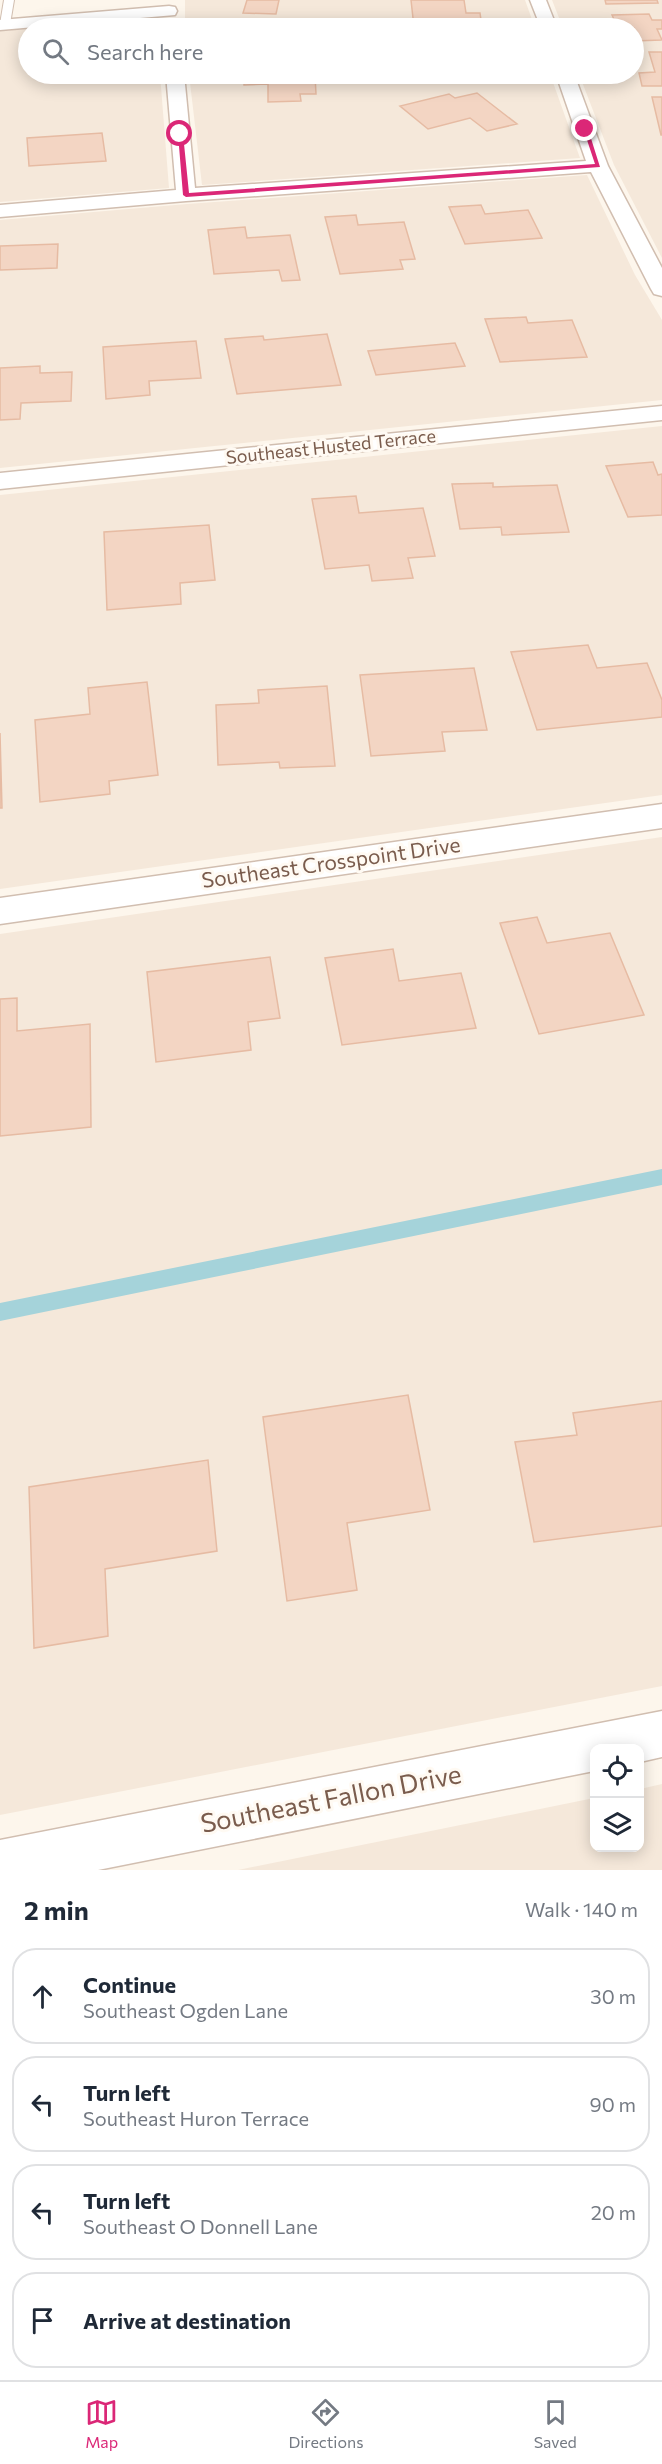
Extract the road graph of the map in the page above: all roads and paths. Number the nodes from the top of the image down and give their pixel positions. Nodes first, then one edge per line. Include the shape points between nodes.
1 (9, 0) edge
2 (538, 0) edge
3 (169, 13) edge
4 (94, 18) edge
5 (545, 18) edge
6 (18, 23) edge
7 (3, 24) edge
8 (176, 84) edge
9 (569, 84) edge
10 (598, 166) junction
11 (186, 195) junction
12 (0, 211) edge
13 (662, 289) edge
14 (662, 413) edge
15 (0, 481) edge
16 (662, 816) edge
17 (0, 911) edge
18 (662, 1734) edge
19 (0, 1865) edge

1 - 7 lane
2 - 5 street
3 - 4 street
6 - 7 street
8 - 11 street
9 - 10 street
10 - 11 street
10 - 13 street
11 - 12 street
14 - 15 street, Southeast Husted Terrace
16 - 17 street, Southeast Crosspoint Drive
18 - 19 street, Southeast Fallon Drive

